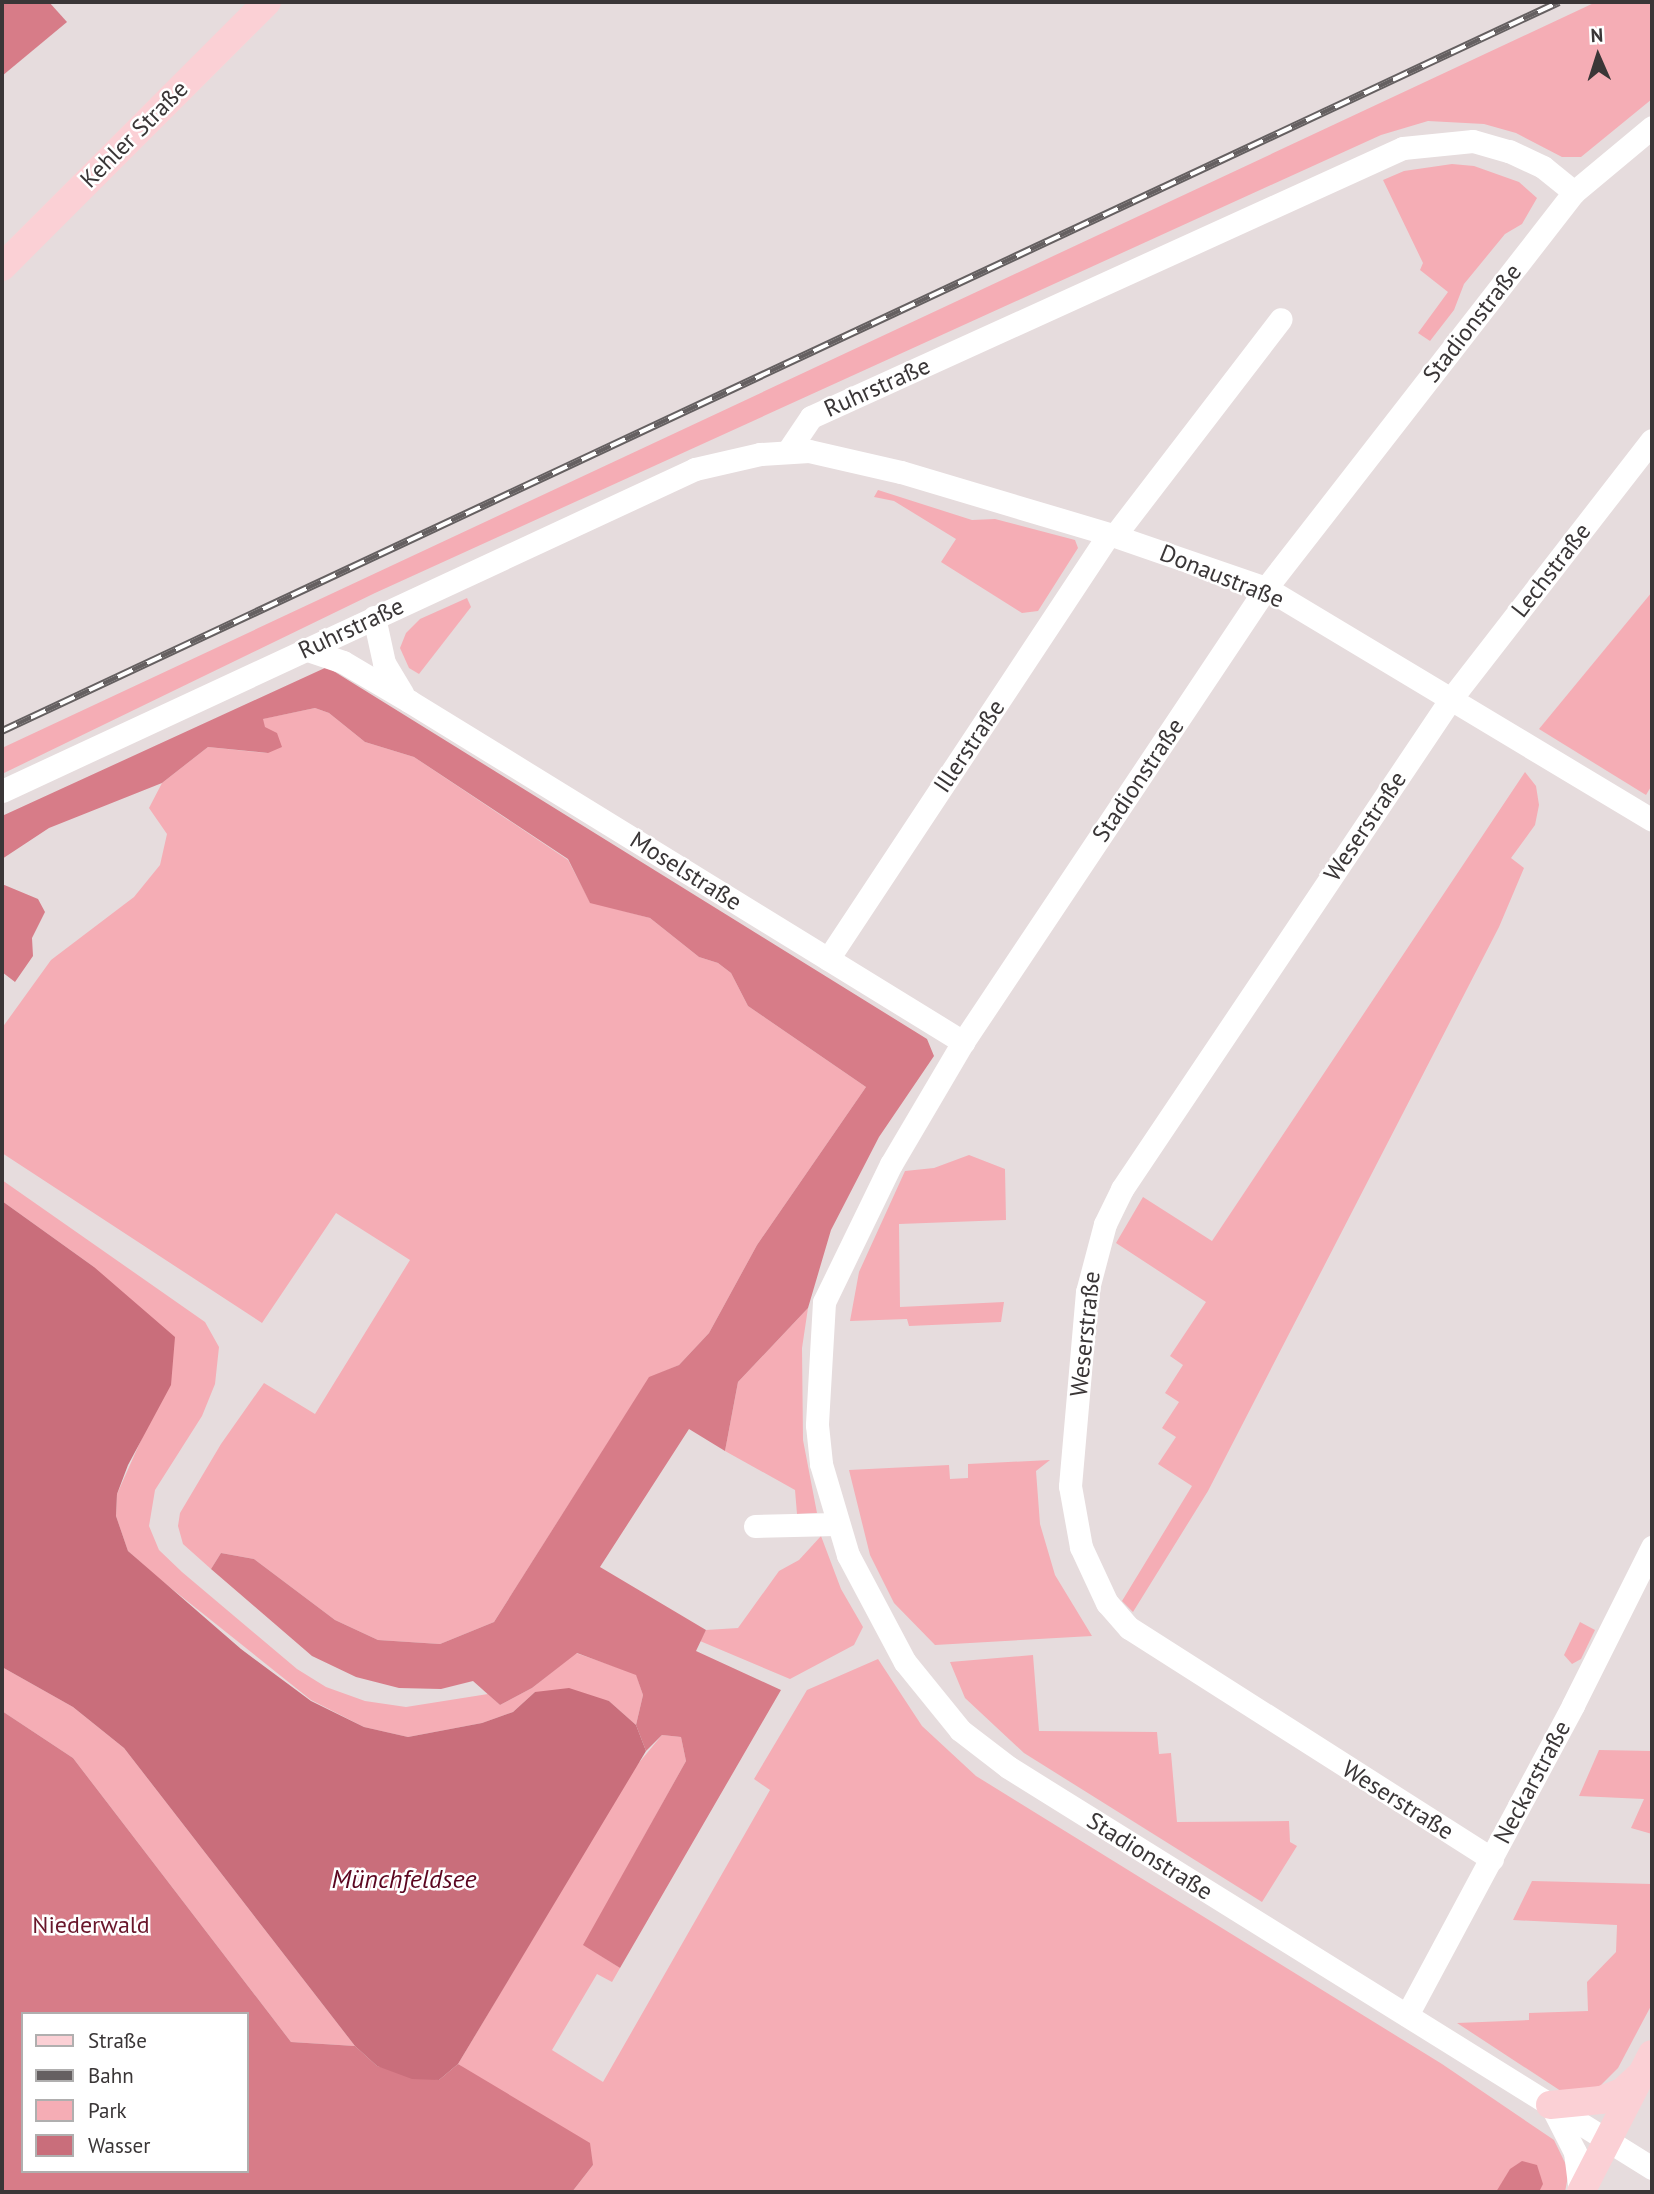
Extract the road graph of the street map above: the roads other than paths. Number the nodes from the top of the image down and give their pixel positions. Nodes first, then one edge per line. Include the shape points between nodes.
1 (267, 2) edge
2 (1652, 127) edge
3 (1574, 192) junction
4 (2, 267) edge
5 (1282, 319) dead end
6 (1652, 440) edge
7 (788, 451) junction
8 (1112, 535) junction
9 (1266, 589) junction
10 (374, 617) junction
11 (305, 649) junction
12 (1450, 700) junction
13 (409, 701) junction
14 (2, 791) edge
15 (1652, 820) edge
16 (828, 959) junction
17 (963, 1042) junction
18 (836, 1524) junction
19 (755, 1526) dead end
20 (1652, 1547) edge
21 (1492, 1859) junction
22 (1407, 2015) junction
23 (1647, 2064) edge
24 (1550, 2105) junction
25 (1606, 2140) junction
26 (1652, 2168) edge
27 (1580, 2192) edge

1 - 4 main road, Kehler Straße
2 - 3 street, Stadionstraße
3 - 7 street, Ruhrstraße via 1543,167 1509,150 1473,141 1403,148 811,417
3 - 9 street, Stadionstraße
5 - 8 street, Illerstraße
6 - 12 street, Lechstraße
7 - 8 street, Donaustraße via 869,463
7 - 10 street, Ruhrstraße via 695,469
8 - 9 street, Donaustraße
8 - 16 street, Illerstraße
9 - 12 street, Donaustraße
9 - 17 street, Stadionstraße
10 - 11 street, Ruhrstraße
10 - 13 street, Moselstraße via 393,683
11 - 13 street, Moselstraße via 343,662
11 - 14 street, Ruhrstraße
12 - 15 street, Donaustraße
12 - 21 street, Weserstraße via 1122,1189 1105,1224 1087,1292 1070,1486 1087,1566 1107,1603 1129,1628
13 - 16 street, Moselstraße
16 - 17 street, Moselstraße
17 - 18 street, Stadionstraße via 891,1164 824,1302 817,1425
18 - 19 street
18 - 22 street, Stadionstraße via 891,1639 919,1682 960,1730 1019,1774
20 - 21 street, Neckarstraße
21 - 22 street, Neckarstraße
22 - 24 street, Stadionstraße
23 - 24 main road via 1622,2092 1601,2100
23 - 25 main road
24 - 25 street, Stadionstraße
24 - 27 street, Stadionstraße via 1575,2152
25 - 26 street, Stadionstraße
25 - 27 main road

